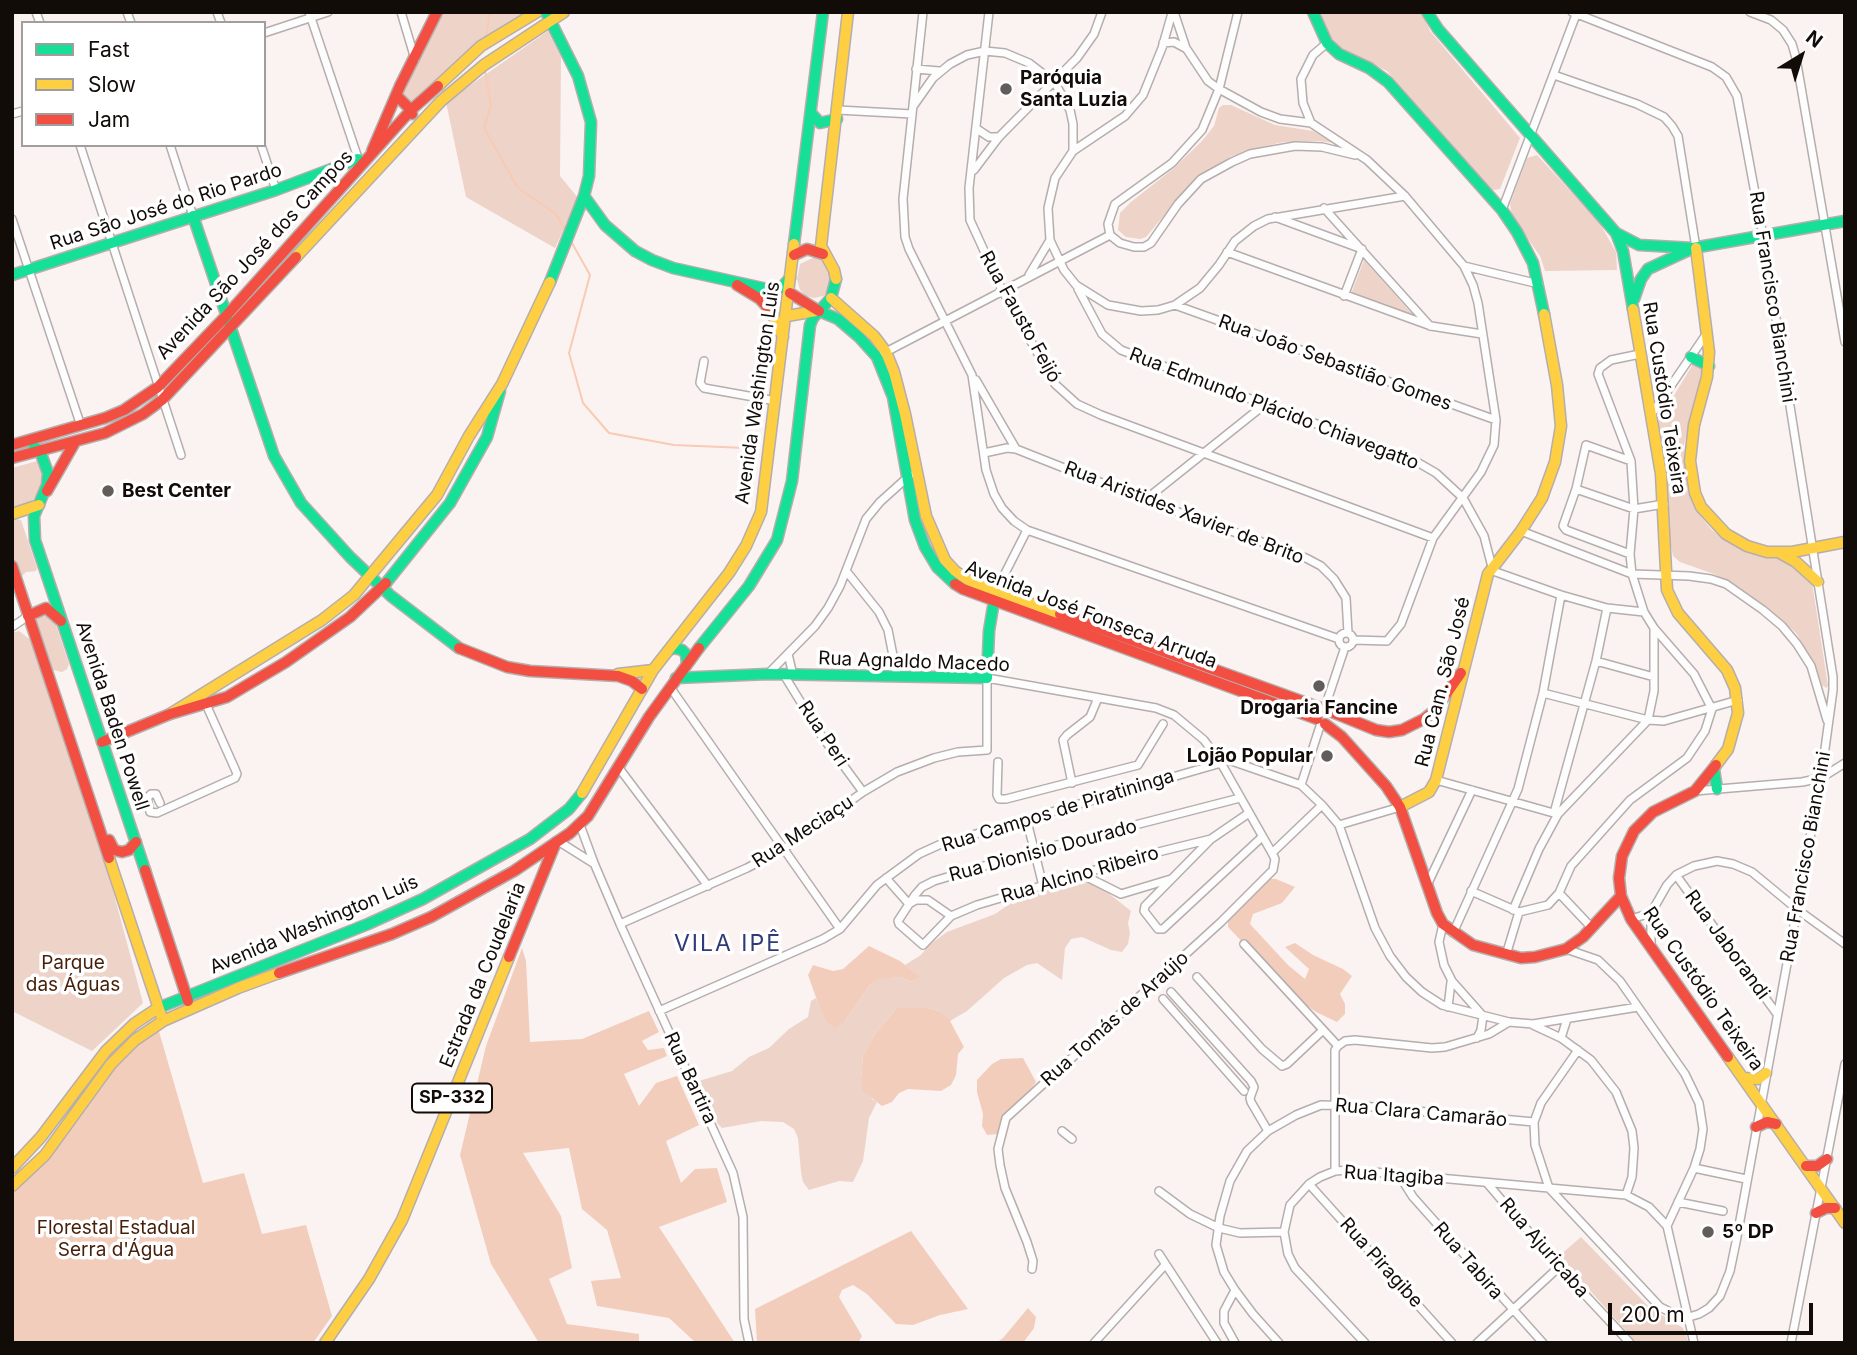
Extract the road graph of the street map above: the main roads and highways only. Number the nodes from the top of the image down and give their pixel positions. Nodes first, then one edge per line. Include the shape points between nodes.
1 (438, 12) edge
2 (537, 12) edge
3 (564, 12) edge
4 (823, 12) edge
5 (848, 12) edge
6 (1313, 12) edge
7 (1427, 12) edge
8 (548, 17) edge
9 (396, 96) junction
10 (411, 110) junction
11 (812, 114) junction
12 (837, 114) junction
13 (415, 127) junction
14 (370, 156) junction
15 (360, 162) junction
16 (331, 171) junction
17 (345, 184) junction
18 (356, 190) junction
19 (584, 196) junction
20 (193, 216) junction
21 (1845, 221) edge
22 (1616, 233) junction
23 (1695, 248) junction
24 (823, 254) junction
25 (794, 255) junction
26 (792, 274) junction
27 (12, 275) edge
28 (727, 280) junction
29 (790, 293) junction
30 (831, 298) junction
31 (1632, 308) junction
32 (819, 311) junction
33 (226, 316) junction
34 (787, 316) junction
35 (231, 328) junction
36 (784, 339) junction
37 (881, 355) junction
38 (1691, 357) road end
39 (1709, 366) junction
40 (502, 384) junction
41 (469, 436) junction
42 (12, 437) edge
43 (24, 442) junction
44 (75, 442) junction
45 (12, 445) edge
46 (40, 451) junction
47 (12, 458) edge
48 (466, 477) junction
49 (39, 505) junction
50 (12, 514) edge
51 (1845, 542) edge
52 (1779, 553) junction
53 (12, 566) edge
54 (370, 577) junction
55 (1818, 582) road end
56 (382, 588) junction
57 (994, 596) junction
58 (28, 616) junction
59 (63, 623) junction
60 (669, 650) junction
61 (687, 663) junction
62 (1467, 664) junction
63 (653, 670) junction
64 (236, 674) junction
65 (610, 675) junction
66 (704, 677) junction
67 (252, 682) junction
68 (673, 683) junction
69 (642, 688) junction
70 (1446, 698) junction
71 (204, 700) junction
72 (1457, 703) junction
73 (1325, 716) junction
74 (102, 742) junction
75 (1714, 769) junction
76 (1717, 789) road end
77 (89, 796) junction
78 (1400, 807) junction
79 (569, 809) junction
80 (136, 842) junction
81 (557, 842) junction
82 (536, 856) junction
83 (544, 873) junction
84 (1621, 896) junction
85 (187, 995) junction
86 (158, 1008) junction
87 (191, 1010) junction
88 (163, 1021) junction
89 (1766, 1073) road end
90 (1744, 1078) junction
91 (1776, 1124) junction
92 (1756, 1127) road end
93 (1827, 1159) road end
94 (1806, 1166) junction
95 (12, 1168) edge
96 (12, 1186) edge
97 (1835, 1208) junction
98 (1816, 1213) road end
99 (1845, 1223) edge
100 (325, 1343) edge

1 - 9 main road, Avenida São José dos Campos
2 - 10 main road via 481,46
3 - 8 main road, Avenida São José dos Campos
4 - 11 main road, Avenida Washington Luis
5 - 12 main road
6 - 62 main road, Rua Cam. São José via 1327,43 1388,82 1502,210 1525,247 1539,284 1561,426 1555,462 1542,498 1492,567
7 - 22 main road, Rua Custódio Teixeira
8 - 13 main road, Avenida São José dos Campos via 484,65
8 - 19 main road via 578,76 591,122
9 - 10 main road
9 - 14 main road, Avenida São José dos Campos
10 - 13 main road
10 - 14 main road
11 - 12 main road via 820,122
11 - 25 main road, Avenida Washington Luis
12 - 24 main road
13 - 18 main road, Avenida São José dos Campos
14 - 15 main road, Avenida São José dos Campos
15 - 16 main road, Rua São José do Rio Pardo
15 - 17 main road, Avenida São José dos Campos
16 - 17 main road
16 - 20 main road, Rua São José do Rio Pardo
17 - 18 main road
17 - 33 main road, Avenida São José dos Campos
18 - 35 main road, Avenida São José dos Campos
19 - 28 main road via 605,225 635,251 673,268
19 - 40 main road
20 - 27 main road, Rua São José do Rio Pardo
20 - 33 main road
21 - 23 main road
22 - 23 main road via 1639,245
22 - 31 main road, Rua Custódio Teixeira
23 - 31 main road via 1648,270
23 - 39 main road
24 - 25 main road via 807,249
24 - 30 main road via 836,281
25 - 26 main road, Avenida Washington Luis
26 - 28 main road via 776,289
26 - 29 main road, Avenida Washington Luis
28 - 36 main road via 760,299
29 - 32 main road
29 - 34 main road, Avenida Washington Luis
30 - 32 main road
30 - 37 main road, Avenida José Fonseca Arruda via 874,336
31 - 75 main road, Rua Custódio Teixeira via 1661,474 1671,601 1720,659 1738,700 1730,743
32 - 34 main road
32 - 37 main road, Avenida José Fonseca Arruda via 838,319
32 - 61 main road via 807,336 792,481 777,540 745,592
33 - 35 main road
33 - 43 main road, Avenida São José dos Campos via 158,387 124,410
34 - 36 main road, Avenida Washington Luis
35 - 44 main road, Avenida São José dos Campos via 162,400 122,425
35 - 54 main road via 281,472 301,503
36 - 60 main road, Avenida Washington Luis via 756,527 717,590
37 - 57 main road, Avenida José Fonseca Arruda via 897,381 926,516 945,560
37 - 57 main road, Avenida José Fonseca Arruda via 915,520 925,547 937,567 963,589
38 - 39 main road
39 - 52 main road via 1691,447 1695,493 1726,534 1747,546
40 - 41 main road
40 - 48 main road via 487,437
41 - 48 main road via 478,425 485,426
41 - 54 main road via 437,495
42 - 43 main road
43 - 45 main road, Avenida São José dos Campos
43 - 46 main road
44 - 46 main road, Avenida São José dos Campos
44 - 49 main road
46 - 47 main road, Avenida São José dos Campos
46 - 49 main road, Avenida Baden Powell via 48,473
48 - 56 main road
49 - 50 main road
49 - 59 main road, Avenida Baden Powell via 34,516 35,540
51 - 52 main road
52 - 55 main road
53 - 58 main road
54 - 56 main road
54 - 64 main road via 322,620
56 - 65 main road via 454,646 485,659 530,671
56 - 67 main road via 350,617
57 - 66 main road, Rua Agnaldo Macedo via 987,678
57 - 73 main road, Avenida José Fonseca Arruda
58 - 59 main road via 46,608
58 - 77 main road
59 - 74 main road, Avenida Baden Powell
60 - 61 main road via 682,650
60 - 63 main road, Avenida Washington Luis
61 - 66 main road
61 - 68 main road
62 - 70 main road, Avenida José Fonseca Arruda
62 - 72 main road, Rua Cam. São José
63 - 65 main road
63 - 69 main road, Avenida Washington Luis
64 - 67 main road via 225,683 225,692
64 - 71 main road
65 - 69 main road
66 - 68 main road, Rua Agnaldo Macedo
67 - 71 main road via 227,697
68 - 81 main road via 580,825
69 - 79 main road, Avenida Washington Luis via 603,762
70 - 72 main road
70 - 73 main road, Avenida José Fonseca Arruda via 1424,719 1389,732
71 - 74 main road
72 - 78 main road, Rua Cam. São José via 1436,780 1429,792
73 - 78 main road
74 - 80 main road, Avenida Baden Powell
75 - 76 main road
75 - 84 main road, Rua Custódio Teixeira via 1695,791 1653,812 1634,831 1622,856
77 - 80 main road via 114,850 125,852
77 - 86 main road
78 - 84 main road via 1437,913 1453,933 1473,945 1506,956 1535,957 1566,949
79 - 81 main road, Estrada da Coudelaria via 556,828
79 - 85 main road, Avenida Washington Luis via 521,845 396,913
80 - 85 main road, Avenida Baden Powell
81 - 82 main road
81 - 83 main road, Estrada da Coudelaria / SP-332
82 - 83 main road via 543,861
82 - 87 main road via 431,917 238,988
83 - 100 main road, Estrada da Coudelaria / SP-332 via 402,1220
84 - 90 main road, Rua Custódio Teixeira via 1631,919
85 - 86 main road, Avenida Washington Luis
85 - 87 main road, Avenida Baden Powell
86 - 88 main road
86 - 95 main road, Avenida Washington Luis via 106,1051
87 - 88 main road
88 - 96 main road via 111,1064 45,1155
89 - 90 main road via 1758,1079
90 - 91 main road, Rua Custódio Teixeira
91 - 92 main road
91 - 94 main road, Rua Custódio Teixeira
93 - 94 main road
94 - 97 main road, Rua Custódio Teixeira
97 - 98 main road
97 - 99 main road, Rua Custódio Teixeira

